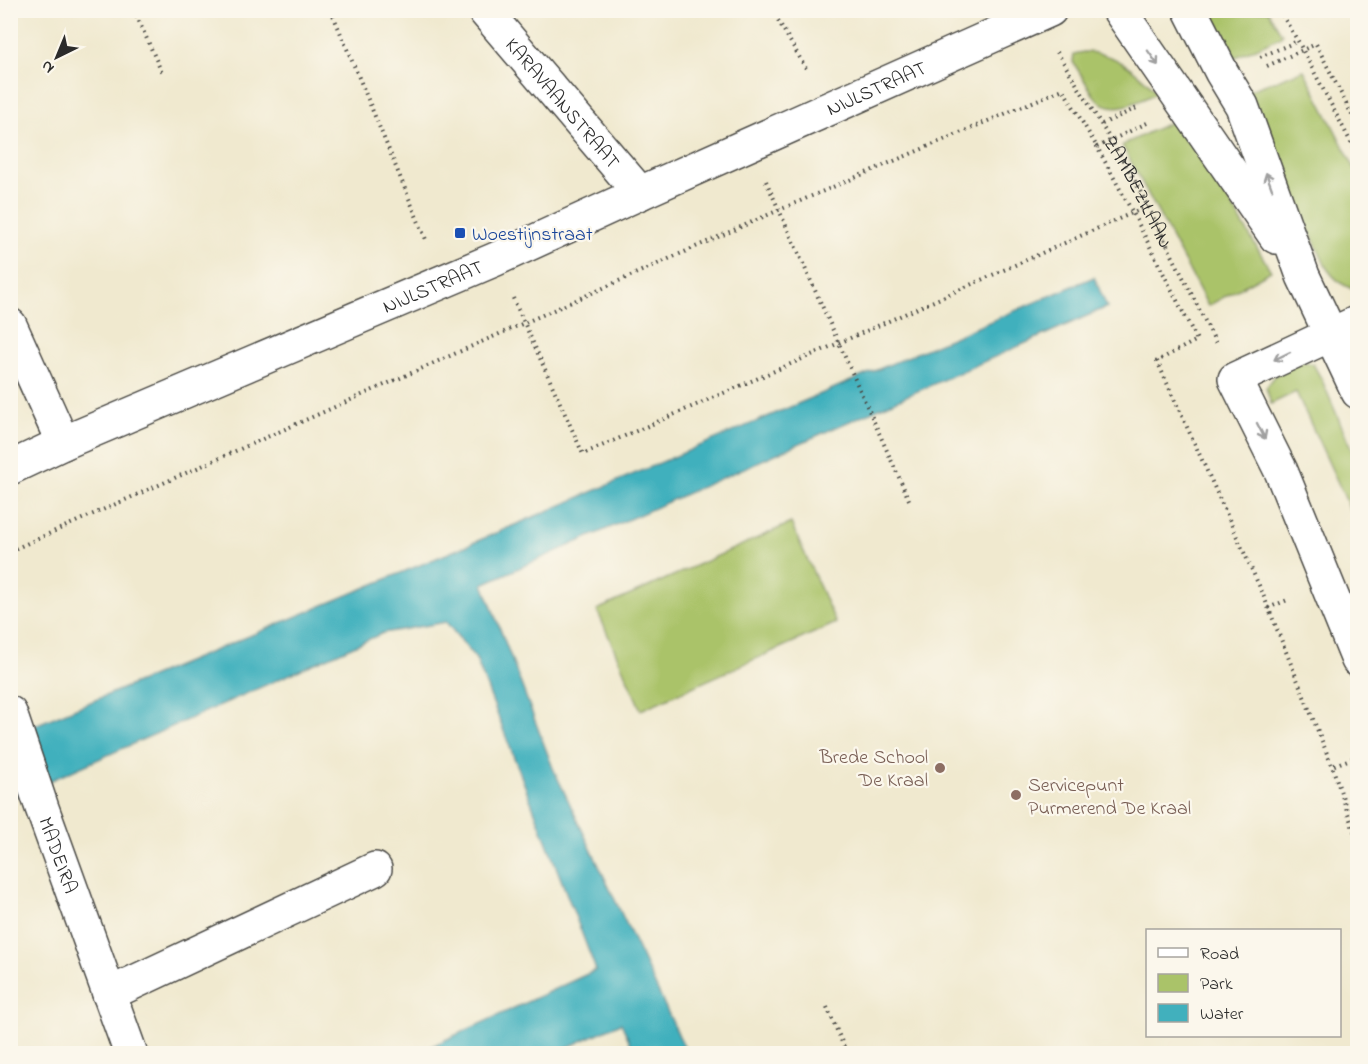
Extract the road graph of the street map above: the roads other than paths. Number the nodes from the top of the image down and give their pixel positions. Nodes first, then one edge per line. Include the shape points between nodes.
1 (484, 10) edge
2 (1119, 10) edge
3 (1190, 10) edge
4 (1043, 14) edge
5 (640, 193) junction
6 (1303, 276) junction
7 (10, 325) edge
8 (1343, 328) edge
9 (1358, 392) edge
10 (63, 443) junction
11 (10, 468) edge
12 (1358, 660) edge
13 (12, 716) edge
14 (375, 870) dead end
15 (109, 994) junction
16 (131, 1053) edge

1 - 5 street, KARAVAANSTRAAT
2 -> 6 street
6 -> 3 street via 1242,106
4 - 5 street, NIJLSTRAAT
5 - 10 street, NIJLSTRAAT via 443,282
6 - 8 street
7 - 10 street
8 - 9 street
8 -> 12 street via 1235,379 1281,471
10 - 11 street, NIJLSTRAAT
13 - 15 street, MADEIRA
14 - 15 street
15 - 16 street, MADEIRA

